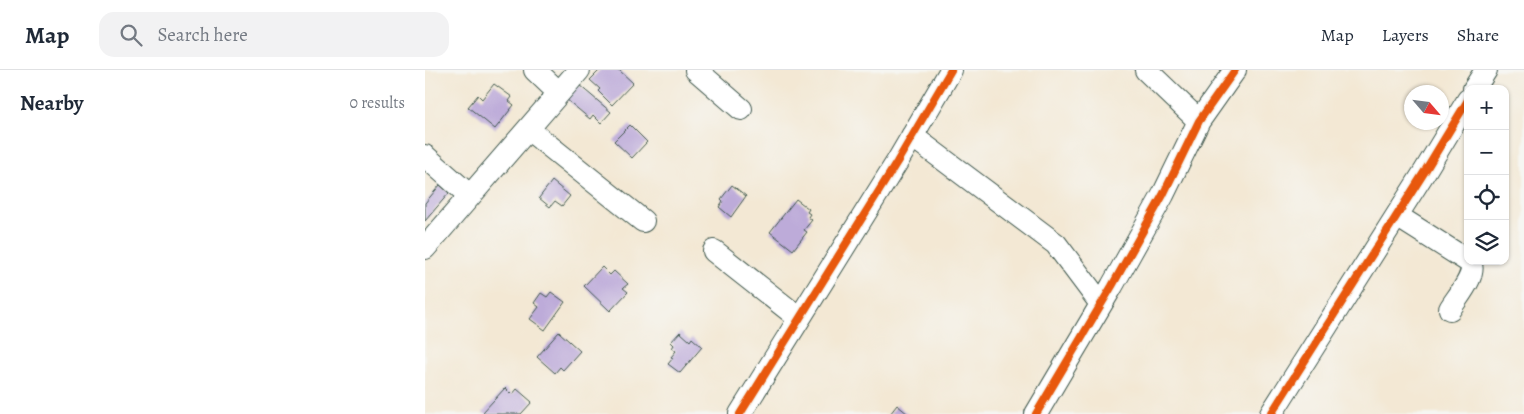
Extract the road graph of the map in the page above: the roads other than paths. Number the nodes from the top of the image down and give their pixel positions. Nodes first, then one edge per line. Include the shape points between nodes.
1 (535, 70) edge
2 (579, 70) edge
3 (696, 70) edge
4 (951, 70) edge
5 (1146, 70) edge
6 (1235, 70) edge
7 (1486, 70) edge
8 (1477, 85) edge
9 (559, 92) junction
10 (1464, 107) edge
11 (741, 110) dead end
12 (1199, 121) junction
13 (528, 129) junction
14 (912, 136) junction
15 (425, 156) edge
16 (469, 196) junction
17 (1397, 216) junction
18 (643, 221) dead end
19 (425, 248) edge
20 (714, 250) dead end
21 (1464, 258) edge
22 (1471, 265) edge
23 (1101, 304) junction
24 (1451, 309) dead end
25 (799, 318) junction
26 (740, 414) edge
27 (1036, 414) edge
28 (1271, 414) edge

1 - 9 street
2 - 9 street
3 - 11 street
4 - 14 street
5 - 12 street
6 - 12 street
7 - 8 street
9 - 13 street
10 - 17 street
12 - 23 street via 1163,195
13 - 16 street
13 - 18 street
14 - 23 street via 1056,244
14 - 25 street
15 - 16 street
16 - 19 street
17 - 21 street
17 - 28 street
20 - 25 street
22 - 24 street via 1472,274
23 - 27 street
25 - 26 street

